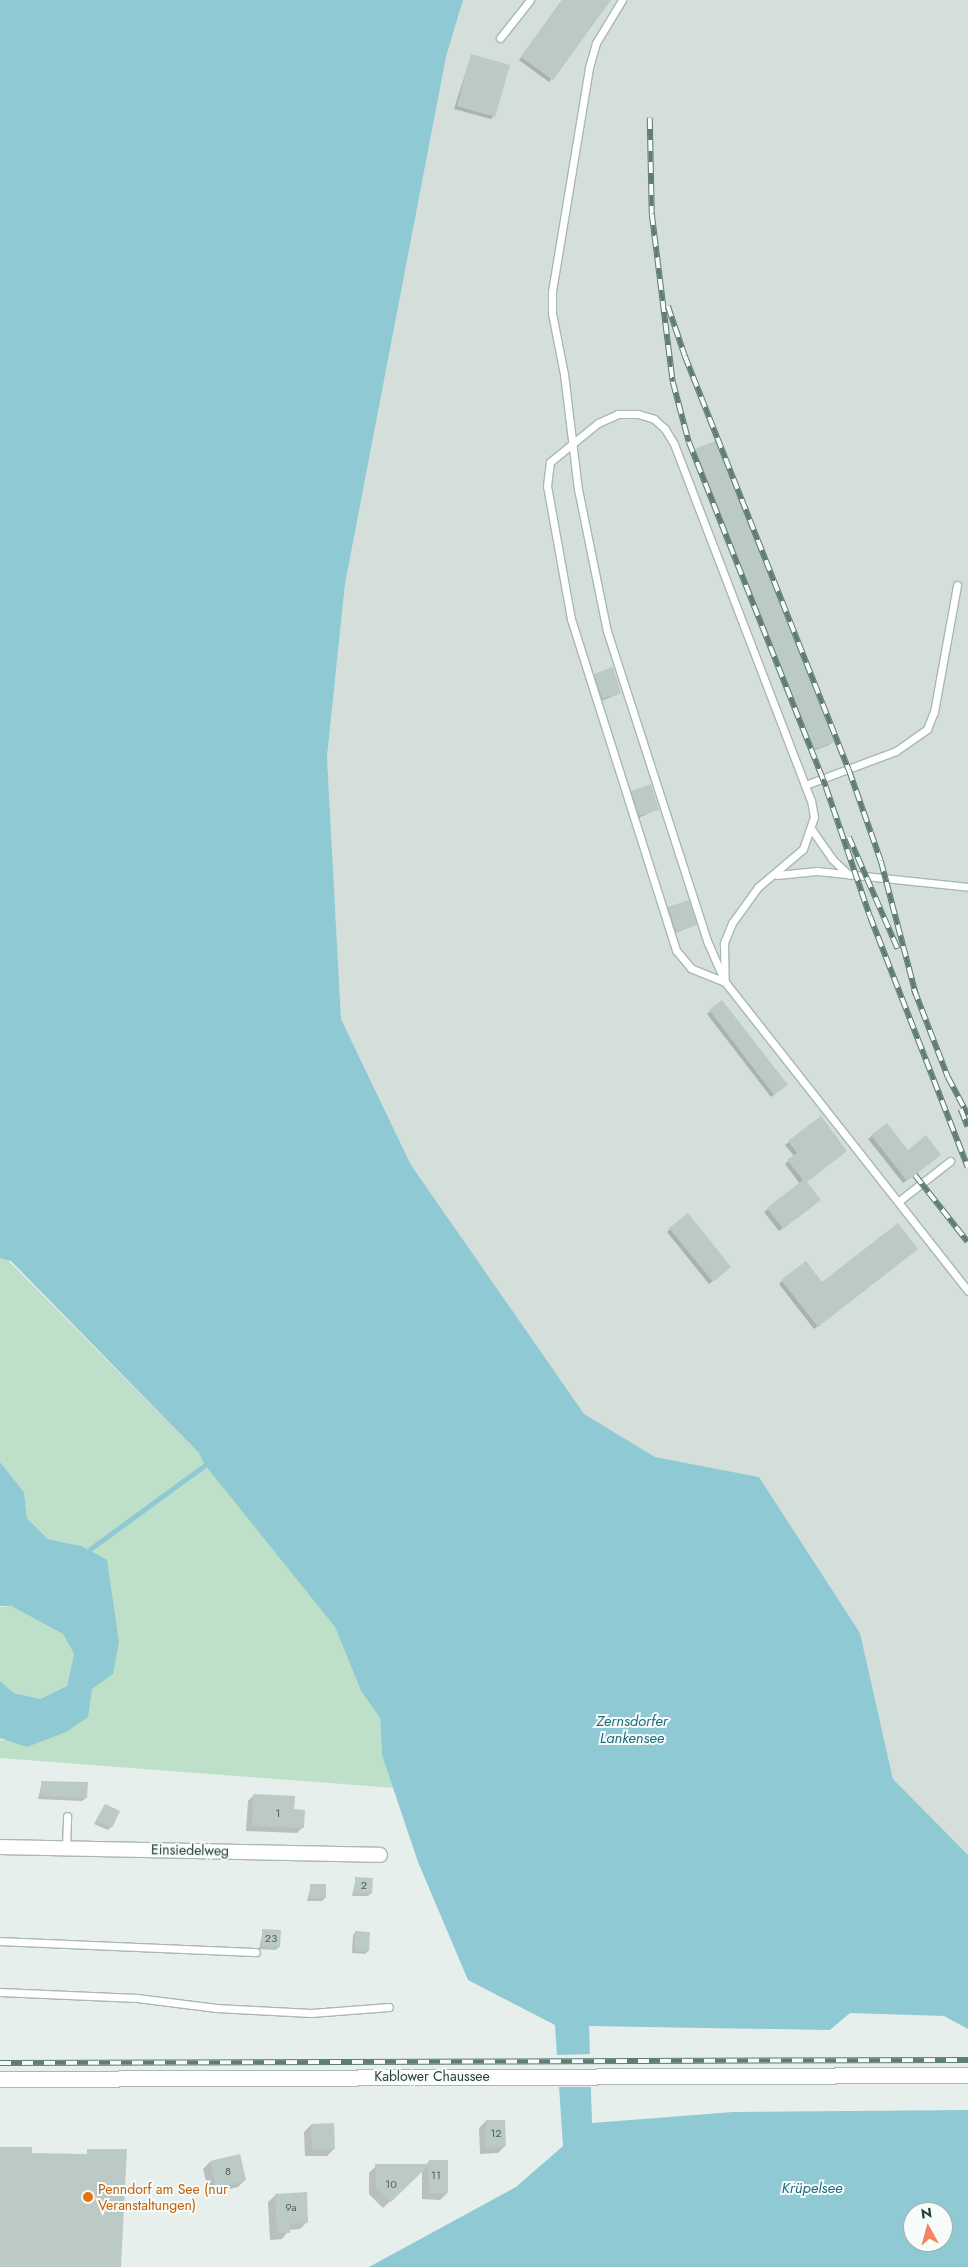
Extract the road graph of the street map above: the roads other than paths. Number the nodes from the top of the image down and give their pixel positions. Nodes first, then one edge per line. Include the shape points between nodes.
1 (530, 0) edge
2 (622, 0) edge
3 (500, 38) dead end
4 (571, 444) junction
5 (957, 585) dead end
6 (808, 784) junction
7 (812, 830) junction
8 (774, 876) junction
9 (850, 876) junction
10 (968, 887) edge
11 (725, 982) junction
12 (950, 1160) dead end
13 (899, 1201) junction
14 (968, 1291) edge
15 (67, 1816) dead end
16 (0, 1847) edge
17 (66, 1848) junction
18 (380, 1855) dead end
19 (0, 1941) edge
20 (256, 1952) dead end
21 (0, 1992) edge
22 (389, 2007) dead end
23 (968, 2075) edge
24 (0, 2079) edge

1 - 3 lane
2 - 4 lane via 596,43 554,272 552,313 564,374
4 - 6 lane via 598,423 618,414 638,414 654,419 665,429 678,453
4 - 11 lane via 607,631 708,943
4 - 11 lane via 550,462 546,486 571,619 676,950 691,968
5 - 6 lane via 934,712 927,729 896,751
6 - 7 lane via 814,818
7 - 8 lane via 803,849
7 - 9 lane via 832,859
8 - 9 lane via 798,870
8 - 11 lane via 744,904 732,923 724,943
9 - 10 lane
11 - 13 lane
12 - 13 lane
13 - 14 lane
15 - 17 lane
16 - 17 street, Einsiedelweg
17 - 18 street, Einsiedelweg
19 - 20 lane
21 - 22 lane via 137,1998 292,2013
23 - 24 street, Kablower Chaussee

